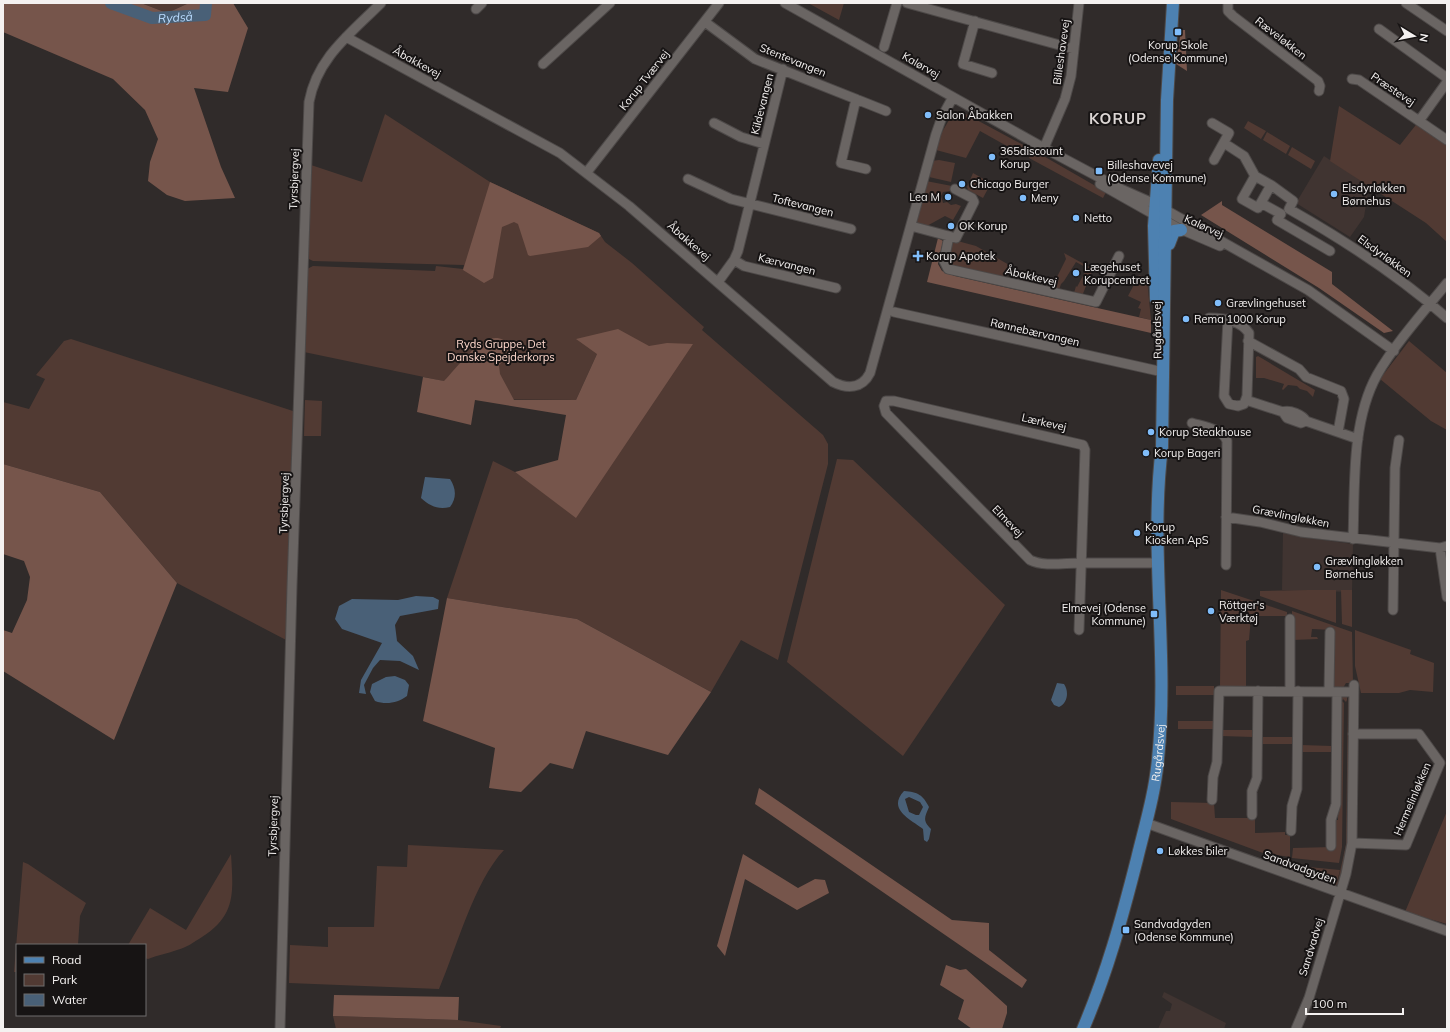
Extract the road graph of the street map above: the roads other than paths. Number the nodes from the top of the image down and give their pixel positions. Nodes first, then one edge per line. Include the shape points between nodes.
1 (380, 3) edge
2 (610, 3) edge
3 (719, 3) edge
4 (785, 3) edge
5 (897, 3) edge
6 (907, 3) edge
7 (1079, 3) edge
8 (1173, 3) edge
9 (1228, 3) edge
10 (1406, 3) edge
11 (975, 21) junction
12 (705, 22) junction
13 (1379, 29) dead end
14 (1447, 31) edge
15 (346, 37) junction
16 (884, 47) dead end
17 (1074, 49) junction
18 (543, 64) dead end
19 (783, 69) junction
20 (992, 73) dead end
21 (1447, 78) edge
22 (1352, 79) dead end
23 (1447, 82) edge
24 (1319, 91) dead end
25 (953, 97) junction
26 (856, 99) junction
27 (1167, 100) junction
28 (886, 111) dead end
29 (1419, 121) junction
30 (714, 123) dead end
31 (1212, 123) dead end
32 (1447, 140) edge
33 (1224, 143) junction
34 (764, 144) junction
35 (1044, 148) junction
36 (1214, 160) dead end
37 (866, 169) dead end
38 (587, 172) junction
39 (1254, 176) junction
40 (688, 179) dead end
41 (1271, 185) junction
42 (955, 189) dead end
43 (1261, 203) junction
44 (749, 204) junction
45 (1160, 213) junction
46 (911, 226) junction
47 (851, 230) dead end
48 (1181, 230) junction
49 (1326, 230) junction
50 (949, 236) junction
51 (1317, 244) junction
52 (1330, 251) dead end
53 (1119, 256) dead end
54 (734, 260) junction
55 (1254, 260) junction
56 (1164, 273) junction
57 (718, 282) junction
58 (1447, 283) edge
59 (836, 288) dead end
60 (1430, 303) junction
61 (1163, 304) junction
62 (901, 310) dead end
63 (1210, 318) dead end
64 (1447, 318) edge
65 (1228, 319) junction
66 (1248, 341) junction
67 (1394, 351) junction
68 (1160, 372) junction
69 (1246, 400) junction
70 (884, 403) joint
71 (1192, 423) dead end
72 (1338, 432) junction
73 (1358, 439) junction
74 (1399, 440) dead end
75 (1226, 517) junction
76 (1353, 539) junction
77 (1394, 543) junction
78 (1443, 547) edge
79 (1081, 563) junction
80 (1159, 563) junction
81 (1226, 566) dead end
82 (1447, 597) edge
83 (1393, 610) dead end
84 (1290, 618) dead end
85 (1079, 630) dead end
86 (1330, 632) dead end
87 (1258, 690) junction
88 (1294, 691) junction
89 (1333, 692) junction
90 (1353, 734) junction
91 (1212, 800) dead end
92 (1252, 815) dead end
93 (1146, 823) junction
94 (1291, 831) dead end
95 (1352, 844) junction
96 (1331, 846) dead end
97 (1340, 894) junction
98 (1447, 931) edge
99 (280, 1029) edge
100 (1083, 1029) edge
101 (1296, 1029) edge

1 - 15 street, Tyrsbjergvej
2 - 18 street
3 - 12 street, Korup Tværvej
4 - 25 street, Kalørvej
5 - 16 street
6 - 11 street
7 - 17 street, Billeshavevej
8 - 27 main road, Rugårdsvej
9 - 24 street, Ræveløkken via 1228,11 1233,16 1318,81
10 - 14 street
11 - 17 street
11 - 20 street via 963,64
12 - 19 street, Stentevangen via 746,53
12 - 38 street, Korup Tværvej
13 - 21 street
15 - 38 street, Åbakkevej via 560,154
15 - 99 street, Tyrsbjergvej via 318,73 309,102
17 - 35 street, Billeshavevej via 1065,99
19 - 26 street, Stentevangen
19 - 34 street, Kildevangen
22 - 29 street, Præstevej via 1359,80
23 - 29 street, Præstevej
25 - 35 street, Kalørvej
25 - 46 street, Åbakkevej via 938,128
26 - 28 street, Stentevangen
26 - 37 street via 841,163
27 - 45 main road, Rugårdsvej
27 - 45 main road, Rugårdsvej via 1161,130
29 - 32 street, Præstevej
30 - 34 street, Kildevangen via 741,137
31 - 33 street via 1229,133
33 - 36 street
33 - 39 street via 1244,156
34 - 44 street, Kildevangen
35 - 45 street, Kalørvej
38 - 57 street, Åbakkevej
39 - 41 street, Elsdyrløkken
39 - 43 street via 1242,199 1258,208
40 - 44 street via 716,193
41 - 43 street
41 - 49 street, Elsdyrløkken via 1293,201 1289,209
42 - 50 street via 972,198 974,202 956,238
43 - 51 street via 1281,214 1277,220
44 - 47 street, Toftevangen
44 - 54 street, Kildevangen
45 - 48 street, Kalørvej
45 - 55 street, Kalørvej
45 - 56 main road, Rugårdsvej
45 - 61 main road via 1160,285
45 - 68 main road, Rugårdsvej
46 - 50 street
46 - 57 street, Åbakkevej via 871,370 864,382 855,386 840,386 833,382
48 - 55 street, Kalørvej
48 - 56 main road via 1172,233
49 - 51 street
49 - 60 street, Elsdyrløkken
50 - 53 street, Åbakkevej via 944,261 948,269 1096,302
51 - 52 street
54 - 57 street, Kildevangen
54 - 59 street, Kærvangen via 744,266
55 - 67 street, Kalørvej via 1308,290
56 - 61 main road, Rugårdsvej
58 - 60 street
60 - 64 street, Elsdyrløkken
60 - 67 street
61 - 68 main road, Rugårdsvej
62 - 68 street, Rønnebærvangen
63 - 65 street
65 - 66 street via 1245,329
65 - 69 street via 1224,396 1227,402 1235,406 1242,405
66 - 69 street
66 - 72 street via 1299,369 1306,377 1341,391 1344,399
67 - 73 street via 1377,375 1370,392
68 - 80 main road, Rugårdsvej via 1162,447
69 - 72 street via 1302,416 1306,421
70 - 79 street, Elmevej via 886,413 1027,558 1038,563
70 - 79 street, Lærkevej via 891,400 1083,445 1085,450
71 - 75 street via 1219,432 1226,438
72 - 73 street
73 - 76 street
74 - 77 street via 1395,468
75 - 76 street, Grævlingløkken
75 - 81 street
76 - 77 street, Grævlingløkken
77 - 78 street, Grævlingløkken
77 - 83 street
78 - 82 street, Grævlingløkken
79 - 80 street, Elmevej
79 - 85 street
80 - 93 main road, Rugårdsvej via 1160,736 1156,780
84 - 88 street
86 - 89 street
87 - 88 street
87 - 91 street via 1218,692 1217,762 1213,777
87 - 92 street via 1257,778 1252,791
88 - 89 street
88 - 94 street via 1296,789
89 - 90 street via 1354,688
89 - 96 street via 1336,804 1332,820
90 - 95 street
90 - 95 street, Hermelinløkken via 1419,734 1440,763 1406,845
93 - 97 street, Sandvadgyden
93 - 100 main road, Rugårdsvej via 1115,942
95 - 97 street
97 - 98 street, Sandvadgyden
97 - 101 street, Sandvadvej via 1309,998

